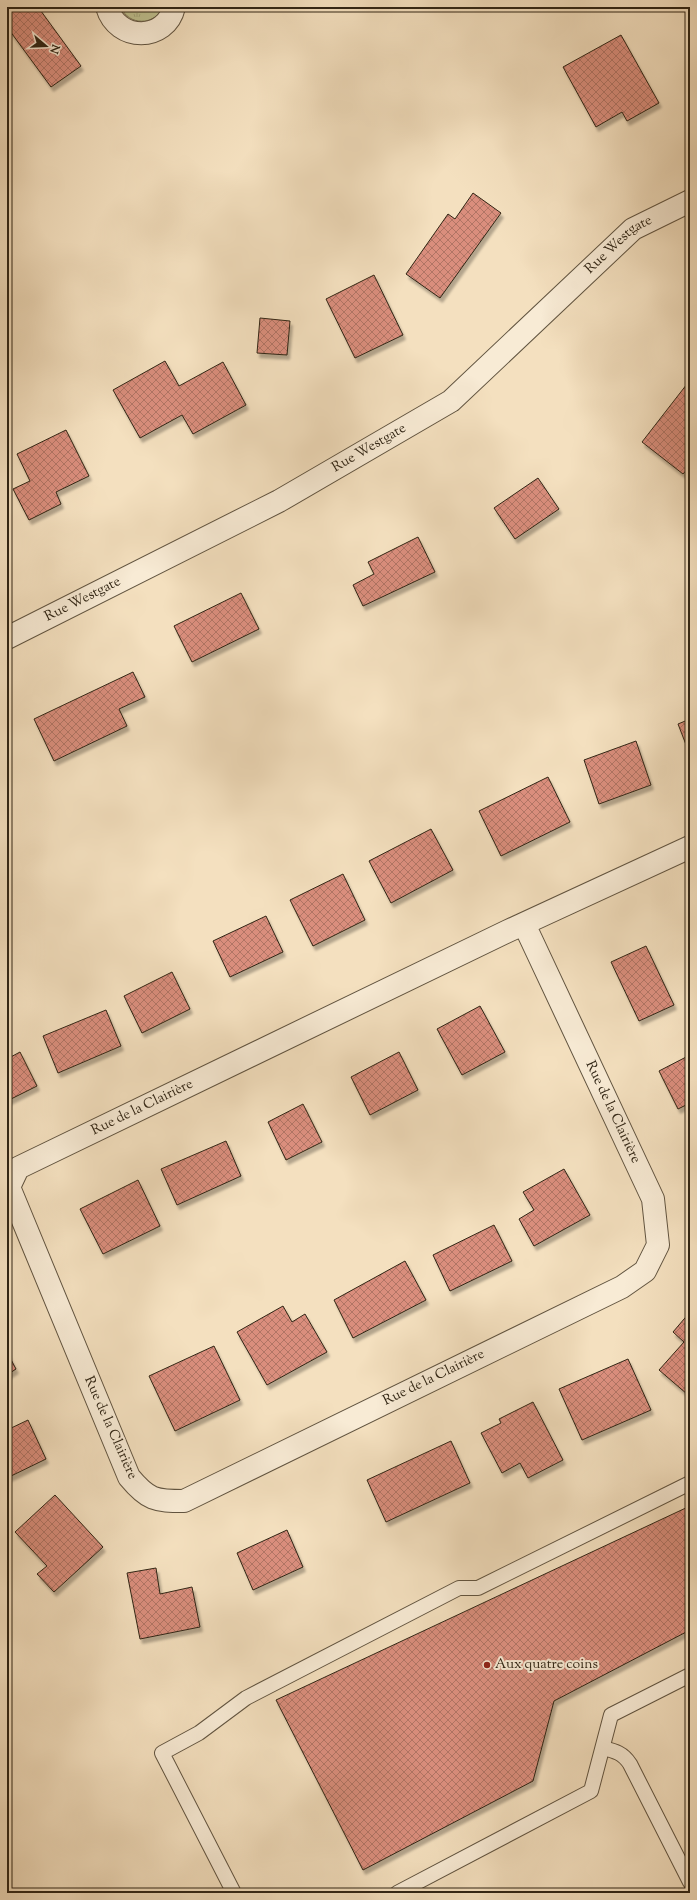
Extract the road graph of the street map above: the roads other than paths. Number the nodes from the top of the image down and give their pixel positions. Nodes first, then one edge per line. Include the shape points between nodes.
1 (108, 7) edge
2 (174, 7) edge
3 (690, 201) edge
4 (7, 638) edge
5 (690, 847) edge
6 (524, 924) junction
7 (690, 1483) edge
8 (690, 1675) edge
9 (603, 1748) junction
10 (690, 1882) edge
11 (234, 1893) edge
12 (397, 1893) edge

1 - 2 street via 116,24 126,31 137,34 149,33 160,28 169,20
3 - 4 street, Rue Westgate via 633,229 451,401 279,501
5 - 6 street, Rue de la Clairière
6 - 6 street, Rue de la Clairière via 18,1168 9,1187 129,1477 142,1493 160,1501 184,1501 622,1287 644,1271 658,1245 653,1199
7 - 11 lane via 478,1588 459,1588 246,1698 199,1733 162,1753
8 - 9 lane via 611,1715
9 - 10 lane via 616,1751 630,1764
9 - 12 lane via 592,1792

